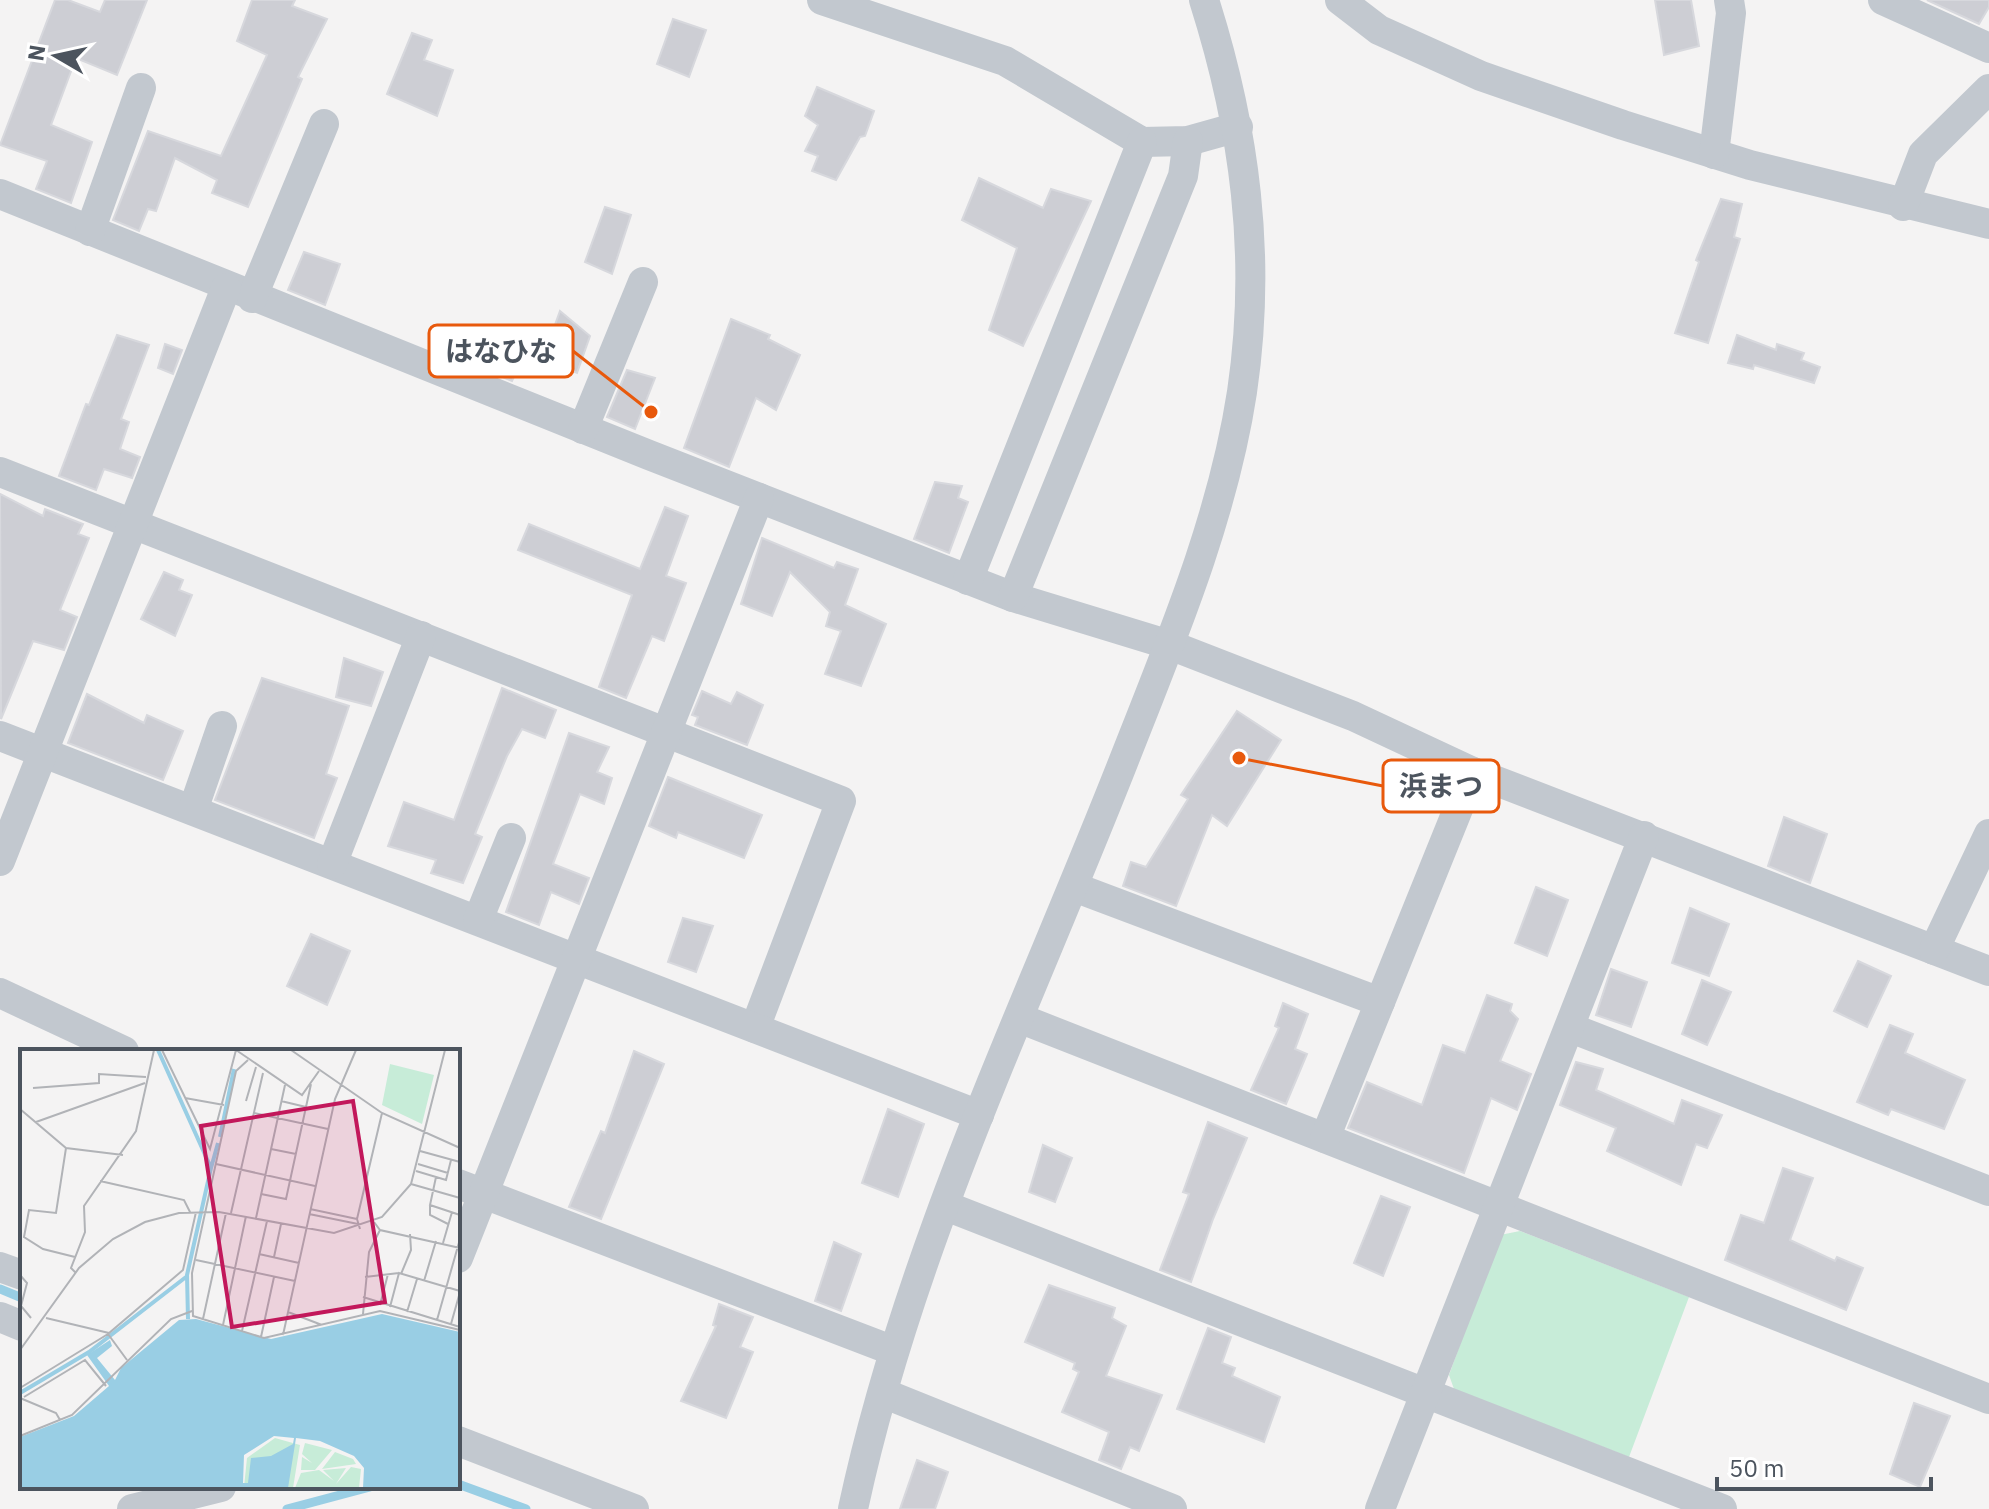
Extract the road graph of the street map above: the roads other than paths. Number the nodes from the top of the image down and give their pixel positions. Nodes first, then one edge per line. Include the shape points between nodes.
1 (822, 0) edge
2 (1204, 0) edge
3 (1340, 0) edge
4 (1729, 0) edge
5 (1883, 0) edge
6 (1989, 48) edge
7 (141, 88) dead end
8 (1989, 89) edge
9 (324, 124) dead end
10 (1238, 127) junction
11 (1188, 141) junction
12 (1142, 142) junction
13 (1714, 154) junction
14 (0, 194) edge
15 (1903, 206) junction
16 (1989, 224) edge
17 (90, 231) junction
18 (643, 282) dead end
19 (239, 293) junction
20 (583, 429) junction
21 (0, 472) edge
22 (759, 498) junction
23 (133, 525) junction
24 (968, 580) junction
25 (1013, 597) junction
26 (421, 636) junction
27 (1170, 645) junction
28 (222, 726) dead end
29 (668, 731) junction
30 (0, 736) edge
31 (42, 752) junction
32 (1473, 772) junction
33 (193, 810) junction
34 (1989, 834) edge
35 (1644, 836) junction
36 (511, 838) dead end
37 (0, 861) edge
38 (332, 864) junction
39 (1074, 887) junction
40 (478, 920) junction
41 (1934, 950) junction
42 (578, 958) junction
43 (1989, 971) edge
44 (0, 993) edge
45 (1380, 1002) junction
46 (1019, 1018) junction
47 (755, 1028) junction
48 (1571, 1028) junction
49 (120, 1049) edge
50 (979, 1115) junction
51 (1325, 1138) junction
52 (472, 1190) edge
53 (1989, 1191) edge
54 (946, 1206) junction
55 (1500, 1206) junction
56 (460, 1248) edge
57 (0, 1267) edge
58 (20, 1274) edge
59 (0, 1317) edge
60 (20, 1325) edge
61 (894, 1351) junction
62 (883, 1393) junction
63 (1426, 1395) junction
64 (1989, 1399) edge
65 (460, 1442) edge
66 (213, 1489) edge
67 (132, 1509) edge
68 (634, 1509) edge
69 (853, 1509) edge
70 (1172, 1509) edge
71 (1380, 1509) edge
72 (1722, 1509) edge

1 - 12 street via 1005,61
2 - 10 street
3 - 13 street via 1379,30 1481,76
4 - 13 street
5 - 6 street
7 - 17 street
8 - 15 street via 1923,154
9 - 19 street
10 - 11 street
10 - 27 street via 1249,228 1242,390 1229,462
11 - 12 street
11 - 25 street via 1183,176
12 - 24 street
13 - 15 street
14 - 17 street
15 - 16 street
17 - 19 street
18 - 20 street
19 - 20 street
19 - 23 street
20 - 22 street
21 - 23 street
22 - 24 street
22 - 29 street
23 - 26 street
23 - 31 street
24 - 25 street
25 - 27 street
26 - 29 street
26 - 38 street
27 - 32 street via 1353,716
27 - 39 street
28 - 33 street
29 - 42 street
29 - 47 street via 841,801
30 - 31 street
31 - 33 street
31 - 37 street
32 - 35 street
32 - 45 street
33 - 38 street
34 - 41 street
35 - 41 street
35 - 48 street
36 - 40 street
38 - 40 street
39 - 45 street
39 - 46 street
40 - 42 street
41 - 43 street
42 - 47 street
42 - 52 street
44 - 49 street
45 - 51 street
46 - 50 street
46 - 51 street
47 - 50 street
48 - 53 street
48 - 55 street
50 - 54 street
51 - 55 street
52 - 56 street
52 - 61 street
54 - 61 street
54 - 63 street
55 - 63 street
55 - 64 street
57 - 58 street
59 - 60 street
61 - 62 street
62 - 69 street
62 - 70 street
63 - 71 street
63 - 72 street
65 - 68 street
66 - 67 street

